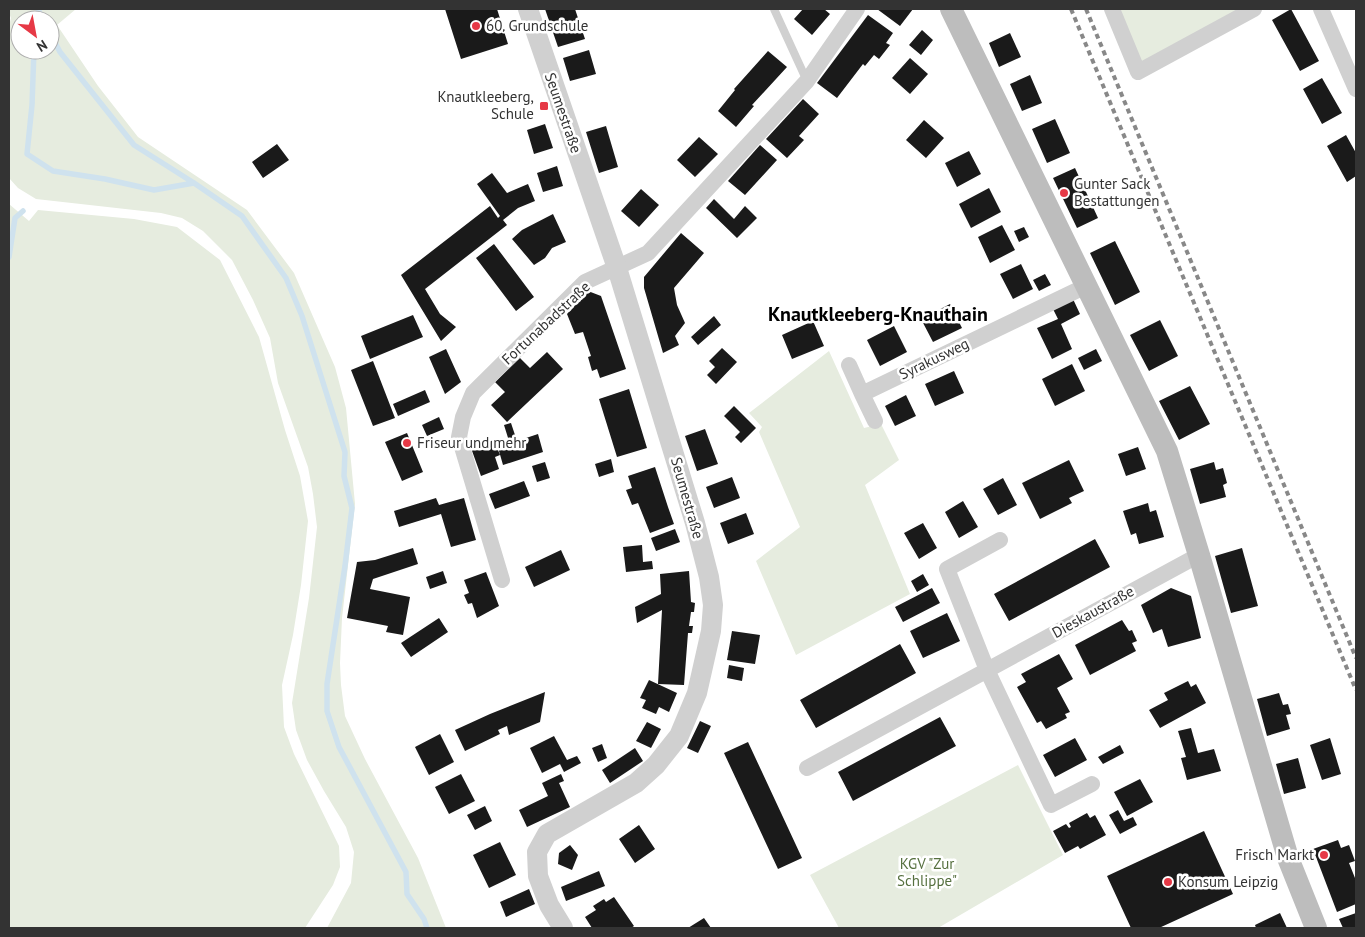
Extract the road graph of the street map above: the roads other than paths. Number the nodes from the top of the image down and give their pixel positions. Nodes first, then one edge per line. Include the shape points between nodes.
1 (528, 9) edge
2 (774, 9) edge
3 (857, 9) edge
4 (951, 9) edge
5 (1112, 9) edge
6 (1254, 9) edge
7 (1321, 9) edge
8 (807, 81) junction
9 (1356, 89) edge
10 (617, 268) junction
11 (1086, 286) junction
12 (849, 365) dead end
13 (862, 394) junction
14 (875, 421) dead end
15 (1000, 540) dead end
16 (1199, 555) junction
17 (502, 580) dead end
18 (987, 670) junction
19 (807, 768) dead end
20 (1092, 784) dead end
21 (563, 928) edge
22 (1316, 928) edge

1 - 10 street, Seumestraße
2 - 8 lane
3 - 8 street, Fortunabadstraße
4 - 11 main road
5 - 6 street via 1138,72
7 - 9 street
8 - 10 street, Fortunabadstraße via 648,253
10 - 17 street, Fortunabadstraße via 585,282 473,393 463,416 459,437
10 - 21 street, Seumestraße via 709,577 713,605 711,631 697,692 679,736 656,765 636,782 547,834 538,852 538,876 549,905
11 - 13 street, Syrakusweg
11 - 16 main road via 1167,451
12 - 13 street
13 - 14 street
15 - 18 street via 947,569
16 - 18 street, Dieskaustraße
16 - 22 main road via 1288,858
18 - 19 street, Dieskaustraße
18 - 20 street via 1051,805

